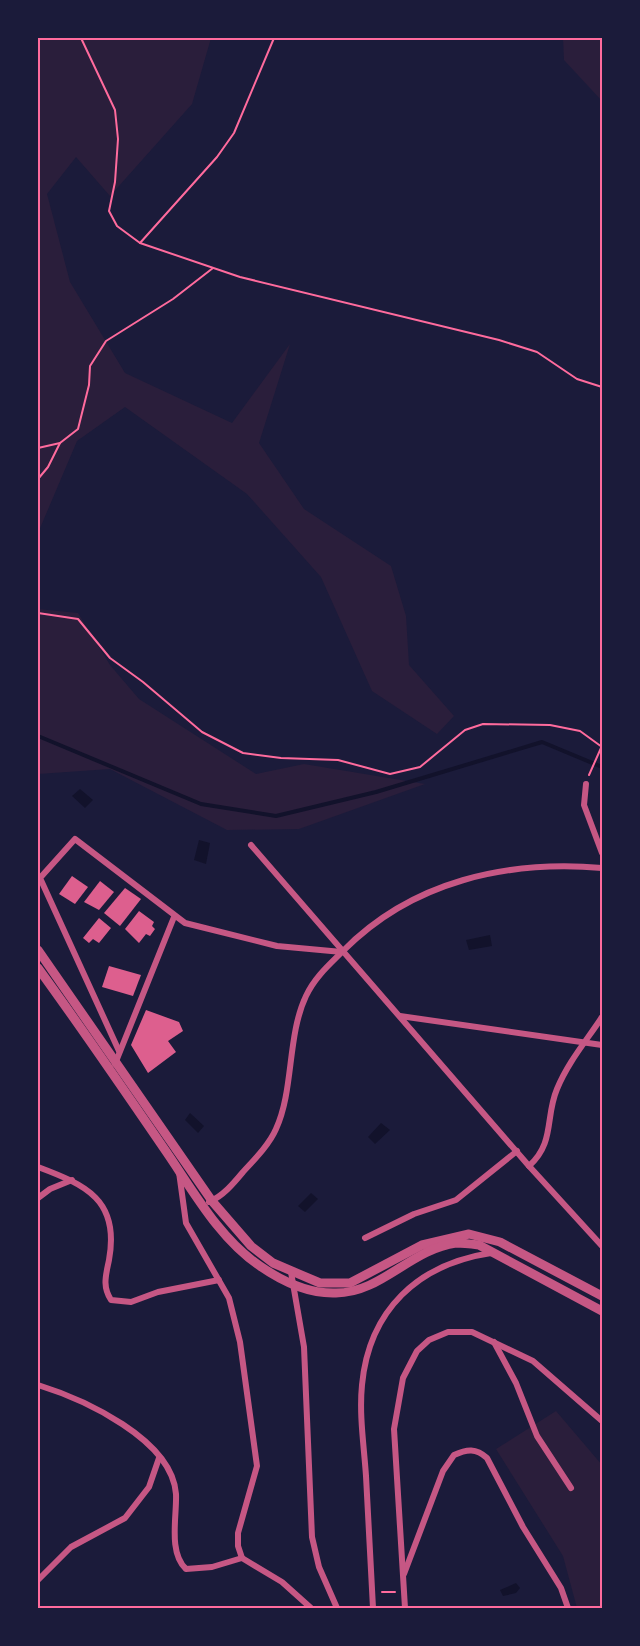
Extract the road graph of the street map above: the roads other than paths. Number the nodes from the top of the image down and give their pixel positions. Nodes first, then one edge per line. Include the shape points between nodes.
1 (586, 784) road end
2 (251, 845) dead end
3 (603, 853) edge
4 (603, 867) edge
5 (174, 917) junction
6 (38, 950) edge
7 (342, 952) junction
8 (38, 968) edge
9 (400, 1016) junction
10 (603, 1017) edge
11 (586, 1042) junction
12 (603, 1045) edge
13 (119, 1051) junction
14 (113, 1066) junction
15 (517, 1150) junction
16 (179, 1151) junction
17 (529, 1166) junction
18 (38, 1167) edge
19 (179, 1170) junction
20 (72, 1179) junction
21 (38, 1198) edge
22 (207, 1203) junction
23 (365, 1238) dead end
24 (603, 1246) edge
25 (495, 1252) junction
26 (291, 1272) junction
27 (219, 1280) junction
28 (293, 1284) junction
29 (603, 1296) edge
30 (603, 1311) edge
31 (494, 1342) junction
32 (38, 1385) edge
33 (603, 1421) edge
34 (159, 1458) junction
35 (571, 1488) dead end
36 (242, 1558) junction
37 (403, 1577) junction
38 (38, 1581) edge
39 (311, 1608) edge
40 (337, 1608) edge
41 (373, 1608) edge
42 (405, 1608) edge
43 (568, 1608) edge

1 - 3 street via 584,805
2 - 7 street
4 - 7 street via 530,866 451,883 382,917
5 - 7 street via 216,932 277,946
5 - 13 street
5 - 13 street via 75,839 40,878
6 - 14 street
7 - 9 street
7 - 22 street via 322,970 305,997 276,1130 230,1187
8 - 14 street
9 - 11 street
9 - 15 street
10 - 11 street
11 - 12 street
11 - 17 street via 557,1090 547,1144
13 - 14 street
14 - 16 street
14 - 19 street
15 - 17 street
15 - 23 street via 456,1200 414,1214
16 - 19 street
16 - 22 street
17 - 24 street
18 - 20 street
19 - 22 street
19 - 27 street via 186,1224
20 - 21 street
20 - 27 street via 99,1200 111,1224 112,1246 105,1283 111,1300 131,1302 158,1292
22 - 26 street via 250,1246
22 - 28 street via 231,1240 252,1259
25 - 28 street via 479,1245 456,1244 428,1251 362,1290 350,1292 310,1292
25 - 30 street
25 - 41 street via 461,1257 431,1271 409,1287 375,1332 362,1386
26 - 28 street
26 - 29 street via 320,1283 350,1283 422,1245 469,1234 500,1242
27 - 36 street via 235,1318 258,1466 238,1533
28 - 40 street via 304,1347 312,1537 319,1567
31 - 33 street via 543,1368
31 - 35 street via 537,1436
31 - 37 street via 471,1332 448,1332 429,1340 406,1370 394,1429
32 - 34 street via 118,1420 141,1436
34 - 36 street via 176,1491 177,1556 182,1565 193,1570
34 - 38 street via 149,1487 125,1518 71,1547
36 - 39 street via 282,1582
37 - 42 street
37 - 43 street via 443,1471 454,1455 472,1450 487,1458 561,1588

